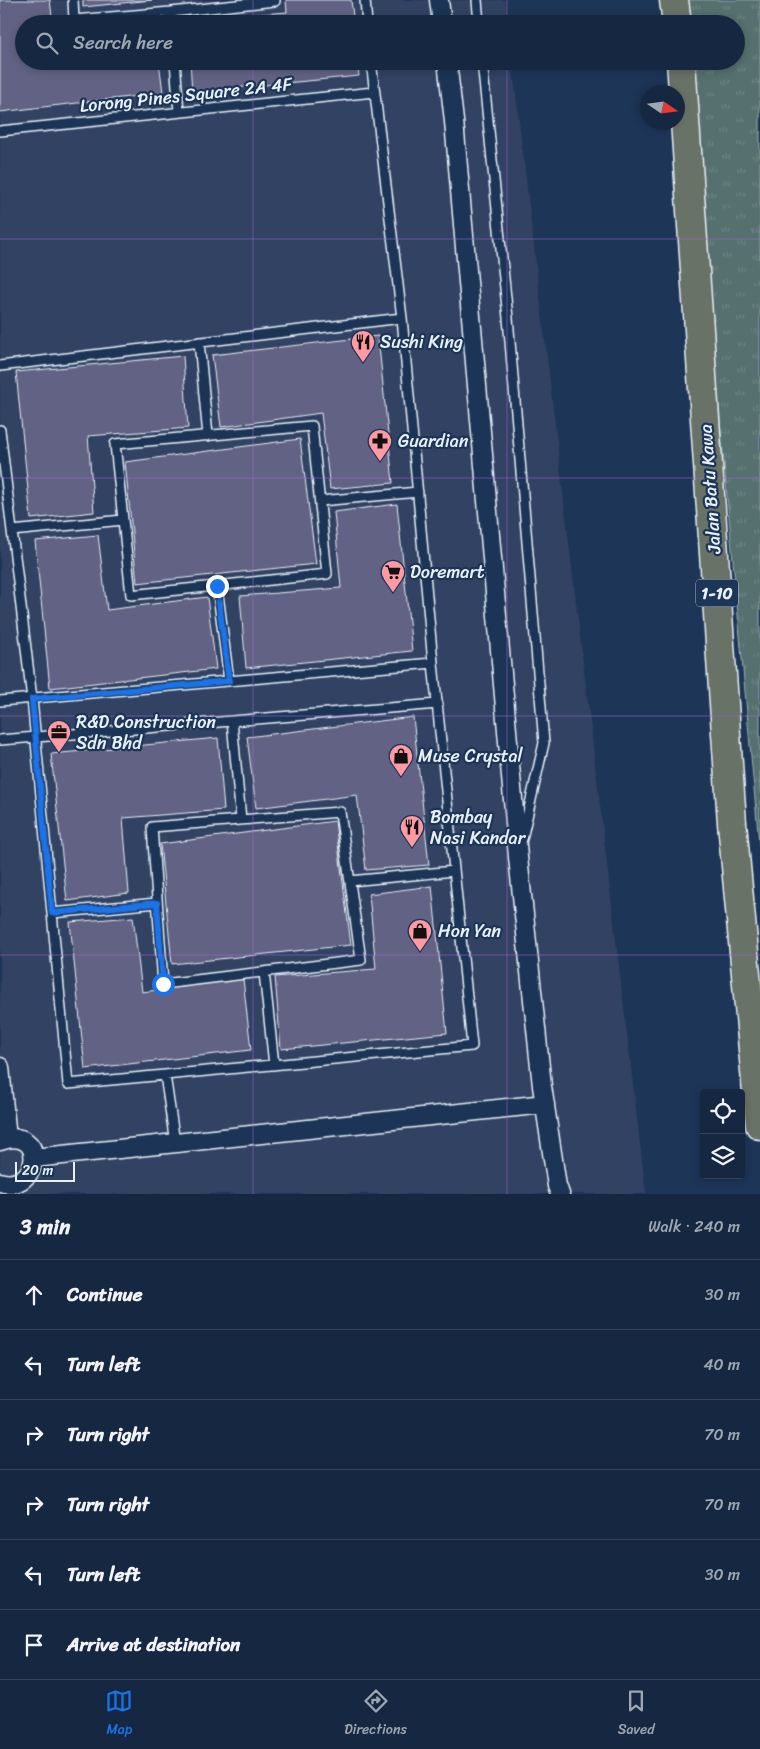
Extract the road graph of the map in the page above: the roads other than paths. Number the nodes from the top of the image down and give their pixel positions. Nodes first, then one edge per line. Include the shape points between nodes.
1 (73, 0) edge
2 (275, 0) edge
3 (365, 0) edge
4 (439, 0) edge
5 (477, 0) edge
6 (674, 0) edge
7 (171, 12) junction
8 (74, 15) edge
9 (135, 15) edge
10 (171, 15) edge
11 (367, 15) edge
12 (441, 15) edge
13 (478, 15) edge
14 (676, 15) edge
15 (176, 70) edge
16 (372, 70) edge
17 (447, 70) edge
18 (483, 70) edge
19 (682, 70) edge
20 (374, 92) junction
21 (179, 112) junction
22 (0, 131) edge
23 (402, 318) junction
24 (199, 342) junction
25 (0, 366) edge
26 (0, 430) edge
27 (208, 436) junction
28 (418, 492) junction
29 (320, 501) junction
30 (123, 520) junction
31 (12, 531) junction
32 (217, 586) junction
33 (433, 663) junction
34 (229, 681) junction
35 (32, 699) junction
36 (0, 701) edge
37 (438, 704) junction
38 (232, 721) junction
39 (36, 737) junction
40 (0, 740) edge
41 (241, 820) junction
42 (518, 857) junction
43 (454, 871) junction
44 (350, 881) junction
45 (157, 903) junction
46 (52, 913) junction
47 (264, 972) junction
48 (274, 1065) junction
49 (0, 1067) edge
50 (165, 1075) junction
51 (545, 1104) junction
52 (760, 1125) edge
53 (4, 1140) edge
54 (175, 1143) junction
55 (34, 1158) junction
56 (8, 1187) edge
57 (560, 1194) edge

1 - 8 lane
2 - 7 lane
3 - 11 lane
4 - 12 street
5 - 13 lane
6 - 14 highway
7 - 9 lane
7 - 10 lane
15 - 21 lane
16 - 20 lane
17 - 42 street
18 - 42 lane via 508,318 544,743
19 - 52 highway, Jalan Batu Kawa / 1-10 via 732,823
20 - 21 lane, Lorong Pines Square 2A 4F
20 - 23 lane
21 - 22 lane, Lorong Pines Square 2A 4F
23 - 24 lane
23 - 28 lane
24 - 25 lane
24 - 27 lane
26 - 31 lane
27 - 29 lane via 312,426
27 - 30 lane via 115,444
28 - 29 lane
28 - 33 lane
29 - 32 lane via 327,574
30 - 31 lane
30 - 32 lane via 131,595
31 - 35 lane
32 - 34 lane
33 - 34 lane
33 - 37 lane
34 - 35 lane
35 - 36 lane
35 - 39 lane
37 - 38 lane
37 - 43 lane
38 - 39 lane
38 - 41 lane
39 - 40 lane
39 - 46 lane
41 - 44 lane via 340,812
41 - 45 lane via 152,827
42 - 51 street
43 - 44 lane
43 - 48 lane via 472,1046
44 - 47 lane via 361,960
45 - 46 lane
45 - 47 lane via 163,984
46 - 50 lane via 68,1084
47 - 48 lane
48 - 50 lane
49 - 53 street
50 - 54 lane
51 - 54 street
51 - 57 street
53 - 55 street via 22,1141
54 - 55 street
55 - 56 street via 34,1166 26,1180

